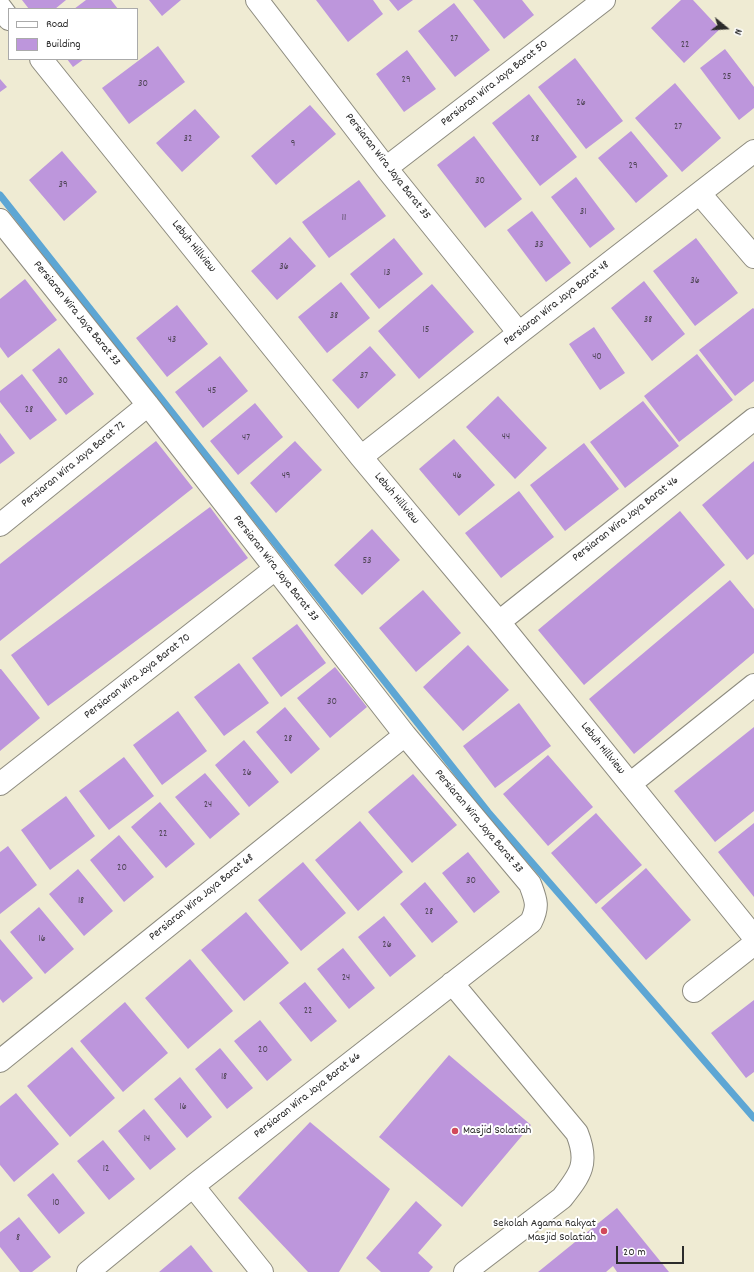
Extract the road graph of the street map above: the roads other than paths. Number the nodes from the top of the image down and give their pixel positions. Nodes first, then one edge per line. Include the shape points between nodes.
1 (604, 0) edge
2 (260, 1) edge
3 (0, 7) edge
4 (8, 17) edge
5 (43, 60) edge
6 (754, 151) edge
7 (386, 168) junction
8 (700, 194) junction
9 (4, 234) edge
10 (754, 257) edge
11 (519, 333) junction
12 (148, 406) junction
13 (754, 419) edge
14 (361, 457) junction
15 (0, 525) edge
16 (275, 569) junction
17 (499, 622) junction
18 (754, 685) edge
19 (405, 735) junction
20 (0, 784) edge
21 (630, 784) junction
22 (531, 922) joint
23 (754, 937) edge
24 (754, 944) edge
25 (452, 983) junction
26 (694, 991) dead end
27 (0, 1061) edge
28 (193, 1186) junction
29 (88, 1272) edge
30 (262, 1272) edge
31 (464, 1272) edge

1 - 7 street, Persiaran Wira Jaya Barat 50
2 - 7 street, Persiaran Wira Jaya Barat 35
3 - 4 street
5 - 14 street, Lebuh Hillview
6 - 8 street, Persiaran Wira Jaya Barat 48
7 - 11 street, Persiaran Wira Jaya Barat 35
8 - 10 street
8 - 11 street, Persiaran Wira Jaya Barat 48
9 - 12 street, Persiaran Wira Jaya Barat 33
11 - 14 street, Persiaran Wira Jaya Barat 48
12 - 15 street, Persiaran Wira Jaya Barat 72
12 - 16 street, Persiaran Wira Jaya Barat 33
13 - 17 street, Persiaran Wira Jaya Barat 46
14 - 17 street, Lebuh Hillview
16 - 19 street, Persiaran Wira Jaya Barat 33
16 - 20 street, Persiaran Wira Jaya Barat 70
17 - 21 street, Lebuh Hillview
18 - 21 street
19 - 22 street, Persiaran Wira Jaya Barat 33 via 530,884 536,900 536,912
19 - 27 street, Persiaran Wira Jaya Barat 68
21 - 23 street, Lebuh Hillview
22 - 25 street, Persiaran Wira Jaya Barat 66
24 - 26 street
25 - 28 street, Persiaran Wira Jaya Barat 66
25 - 31 street via 578,1133 583,1146 583,1165 575,1182 562,1198
28 - 29 street, Persiaran Wira Jaya Barat 66
28 - 30 street

